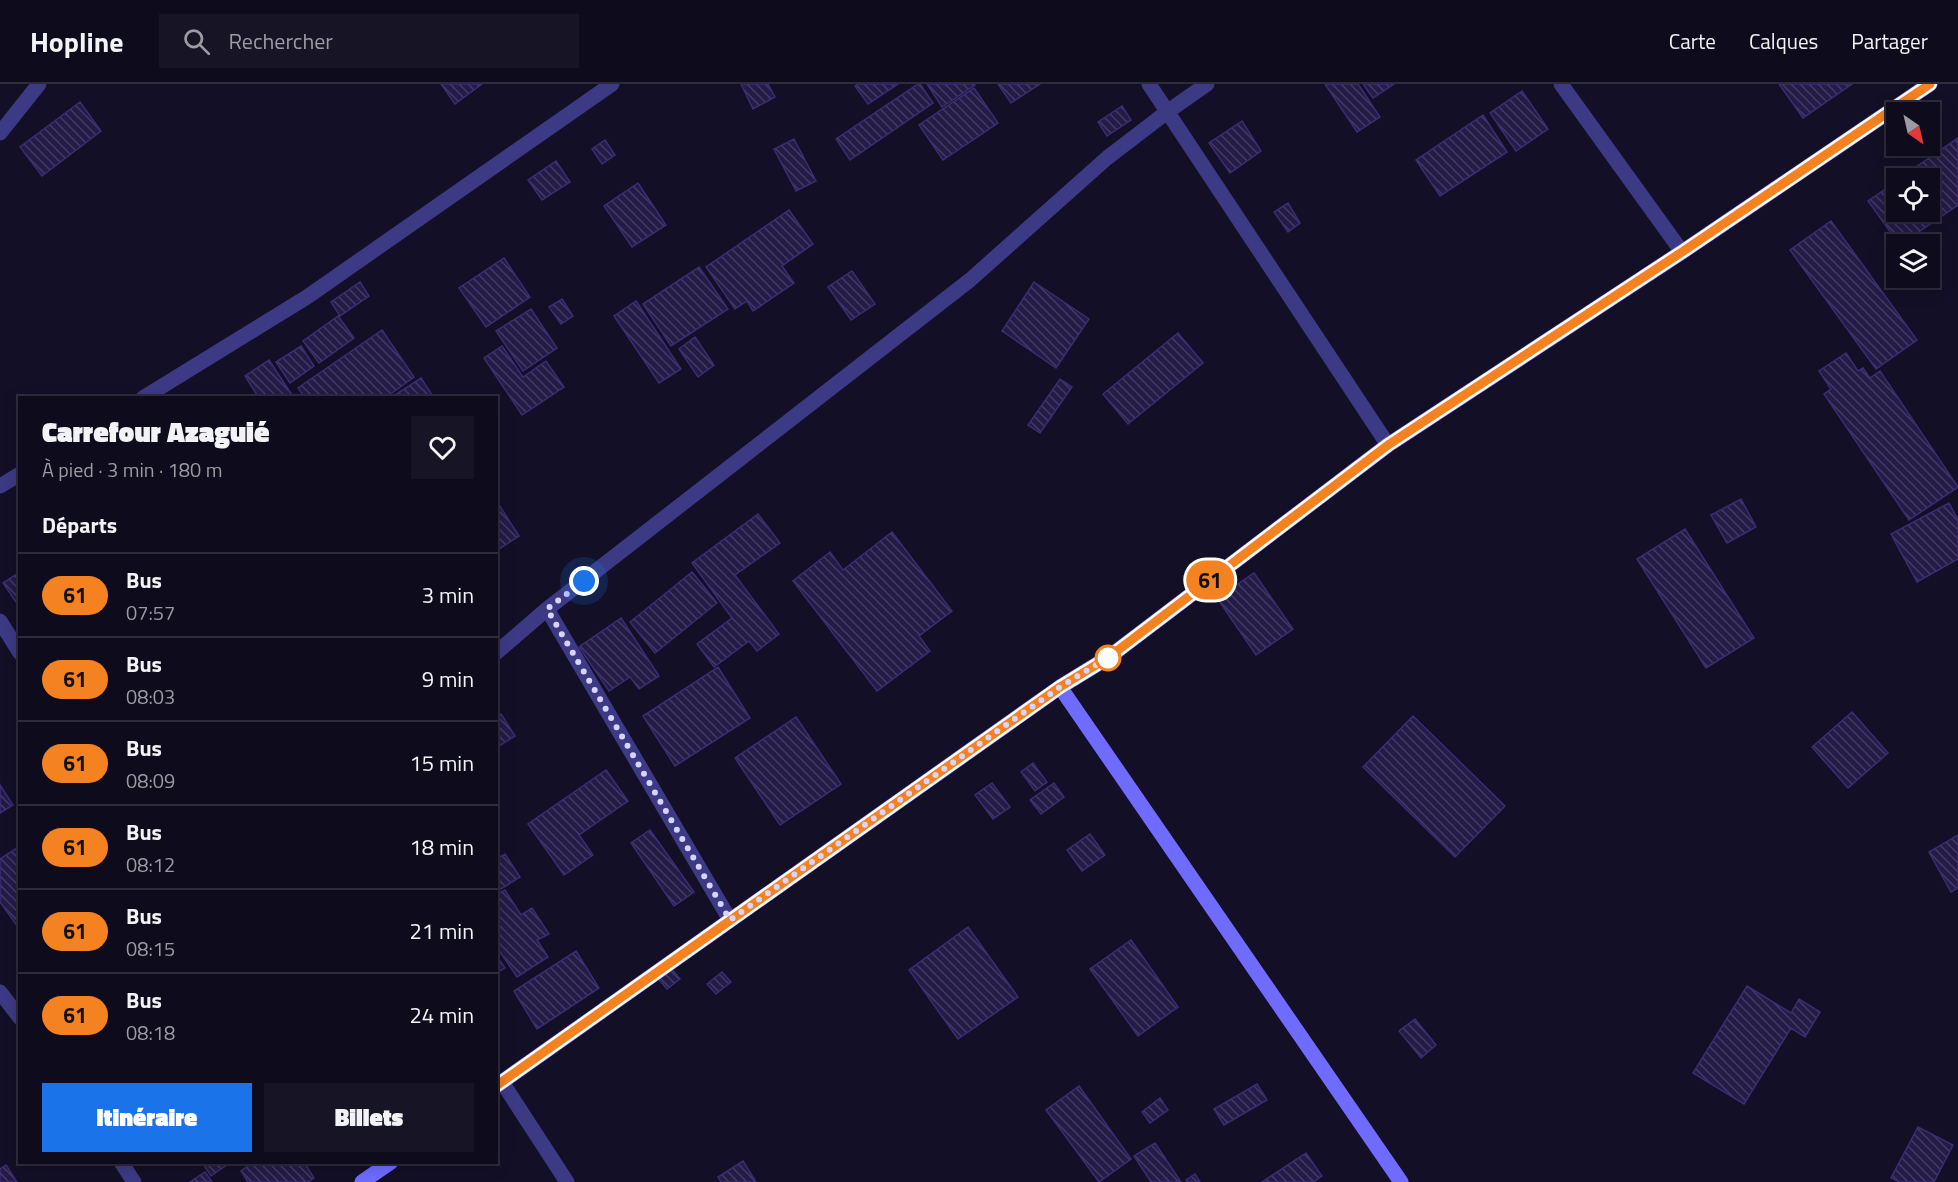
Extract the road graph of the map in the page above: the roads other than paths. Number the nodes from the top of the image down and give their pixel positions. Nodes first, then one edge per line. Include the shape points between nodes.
1 (39, 84) edge
2 (612, 84) edge
3 (1149, 84) edge
4 (1207, 84) edge
5 (1561, 84) edge
6 (1930, 84) edge
7 (1167, 112) junction
8 (0, 133) edge
9 (1682, 252) junction
10 (146, 396) edge
11 (1388, 445) junction
12 (18, 475) edge
13 (0, 486) edge
14 (547, 609) junction
15 (0, 621) edge
16 (18, 650) edge
17 (498, 651) edge
18 (1060, 687) junction
19 (730, 920) junction
20 (0, 993) edge
21 (18, 1016) edge
22 (499, 1084) edge
23 (122, 1164) edge
24 (388, 1164) edge
25 (134, 1182) edge
26 (362, 1182) edge
27 (567, 1182) edge
28 (1401, 1182) edge

1 - 8 street
2 - 10 street via 307,297
3 - 7 street
4 - 7 street
5 - 9 street
6 - 9 street
7 - 11 street
7 - 14 street via 1107,158 970,280
9 - 11 street
11 - 18 street via 1109,657
12 - 13 street
14 - 17 street
14 - 19 street
15 - 16 street
18 - 19 street
18 - 28 street
19 - 22 street
20 - 21 street
22 - 27 street
23 - 25 street
24 - 26 street

